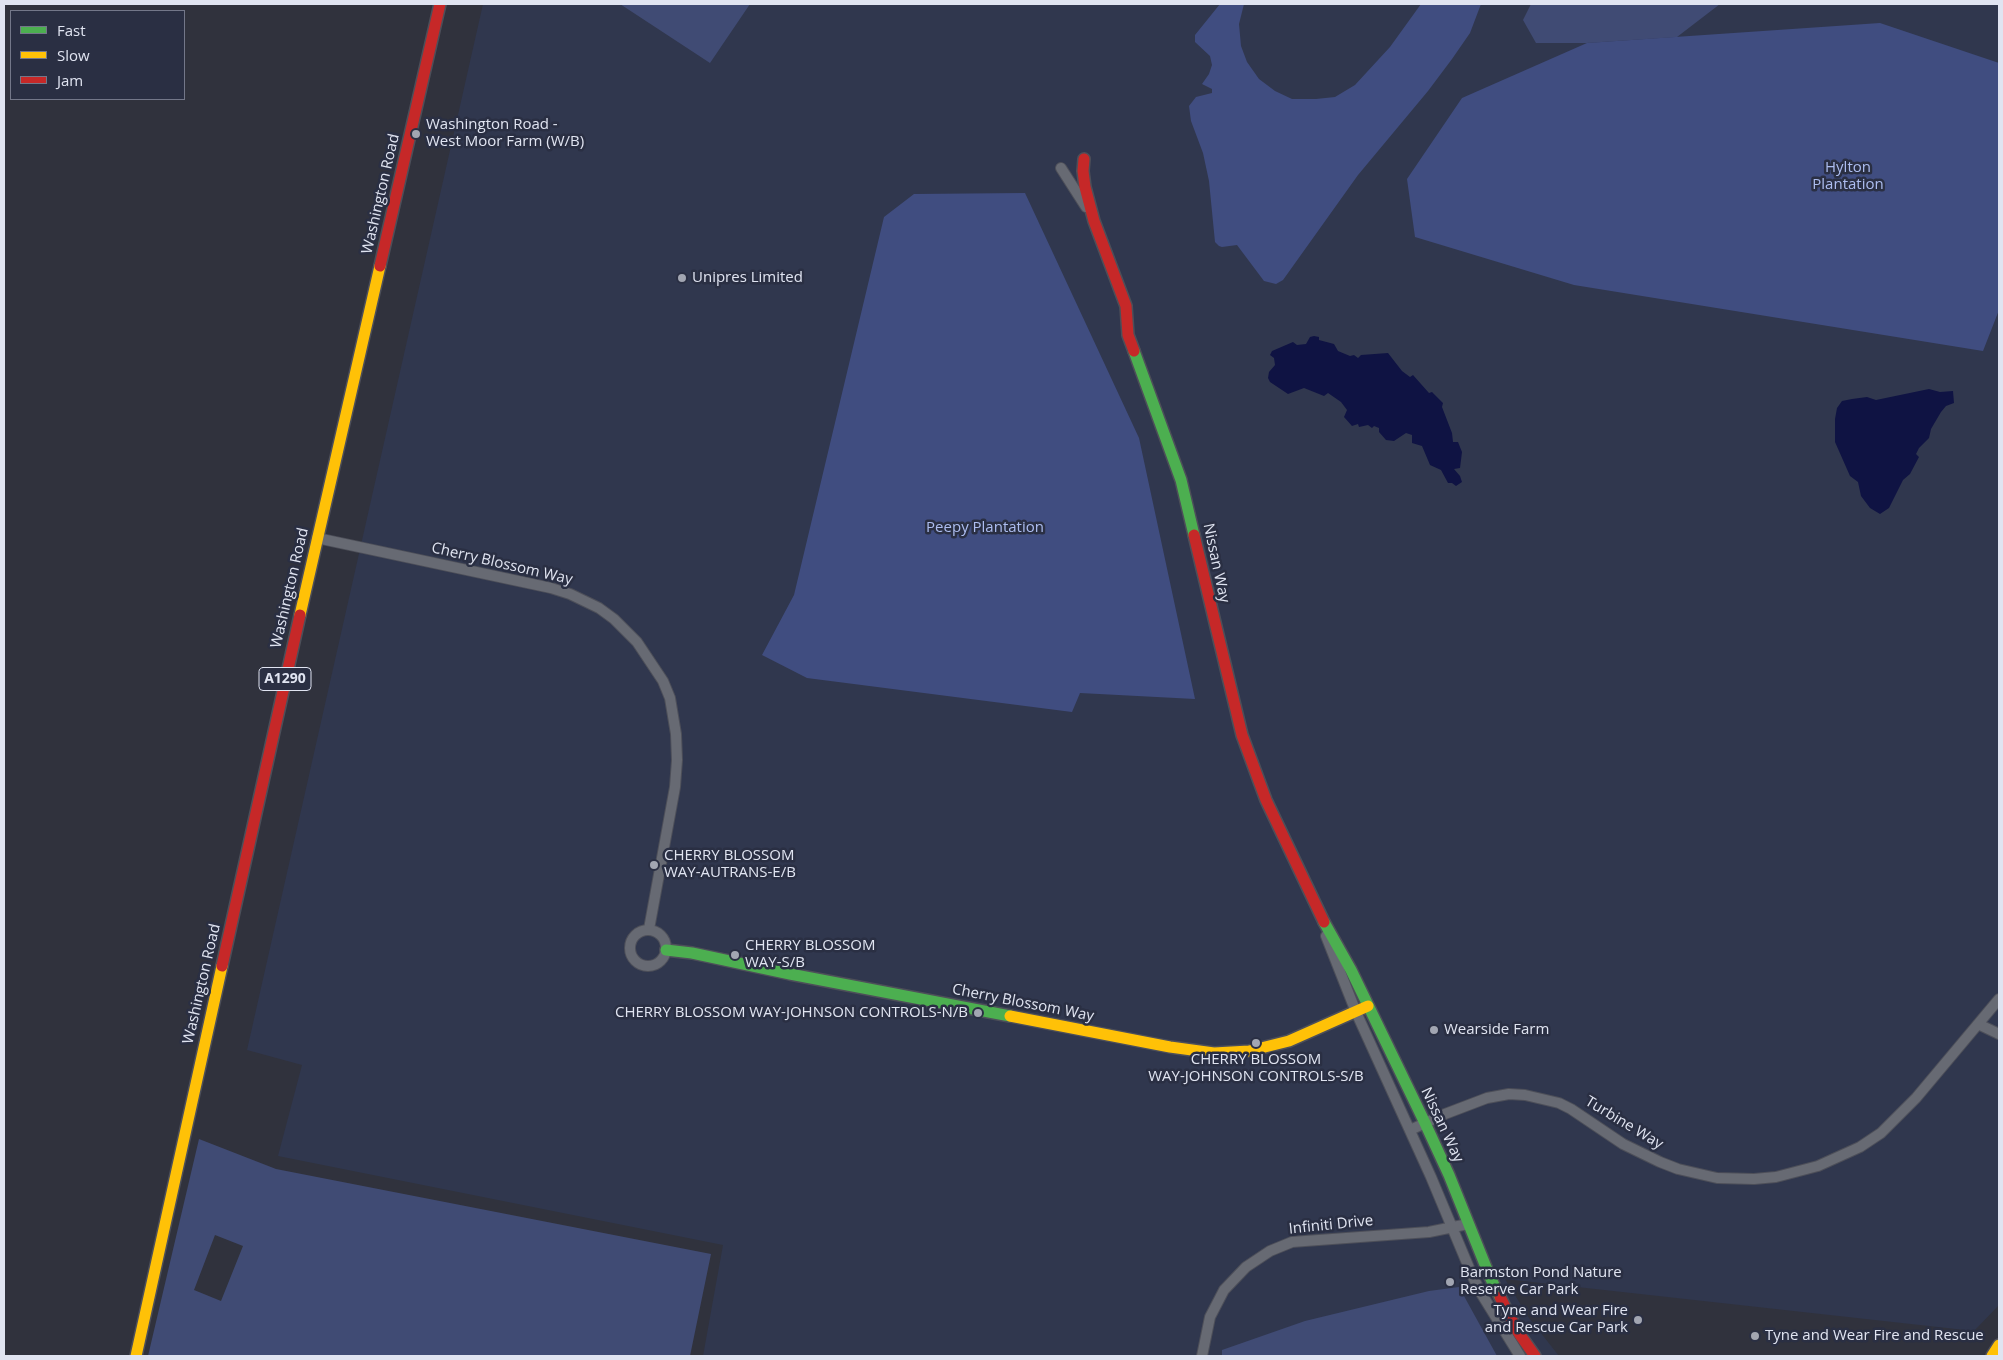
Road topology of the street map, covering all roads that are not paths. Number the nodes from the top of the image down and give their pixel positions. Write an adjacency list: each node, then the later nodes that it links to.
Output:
1 (440, 4): 5 (main road, Washington Road / A1290)
2 (1084, 159): 4 (main road, Nissan Way)
3 (1061, 168): 4 (street)
4 (1094, 221): 6 (main road, Nissan Way)
5 (317, 538): 7 (street, Cherry Blossom Way); 19 (main road, Washington Road / A1290)
6 (1316, 908): 10 (main road, Nissan Way); 11 (street, Nissan Way)
7 (649, 930): 8 (street); 8 (street)
8 (666, 950): 11 (main road, Cherry Blossom Way)
9 (1999, 998): 12 (street, Turbine Way)
10 (1368, 1006): 11 (main road, Cherry Blossom Way); 14 (main road, Nissan Way)
11 (1356, 1012): 15 (street, Nissan Way)
12 (1978, 1024): 13 (street); 14 (street, Turbine Way)
13 (1999, 1034)
14 (1425, 1123): 15 (street, Turbine Way); 16 (main road, Nissan Way)
15 (1410, 1130): 17 (street, Nissan Way)
16 (1468, 1224): 17 (street, Infiniti Drive); 22 (main road, Nissan Way)
17 (1452, 1228): 20 (street, Infiniti Drive); 21 (street, Nissan Way)
18 (1999, 1345): 23 (main road)
19 (136, 1356)
20 (1202, 1356)
21 (1520, 1356)
22 (1536, 1356)
23 (1992, 1356)

